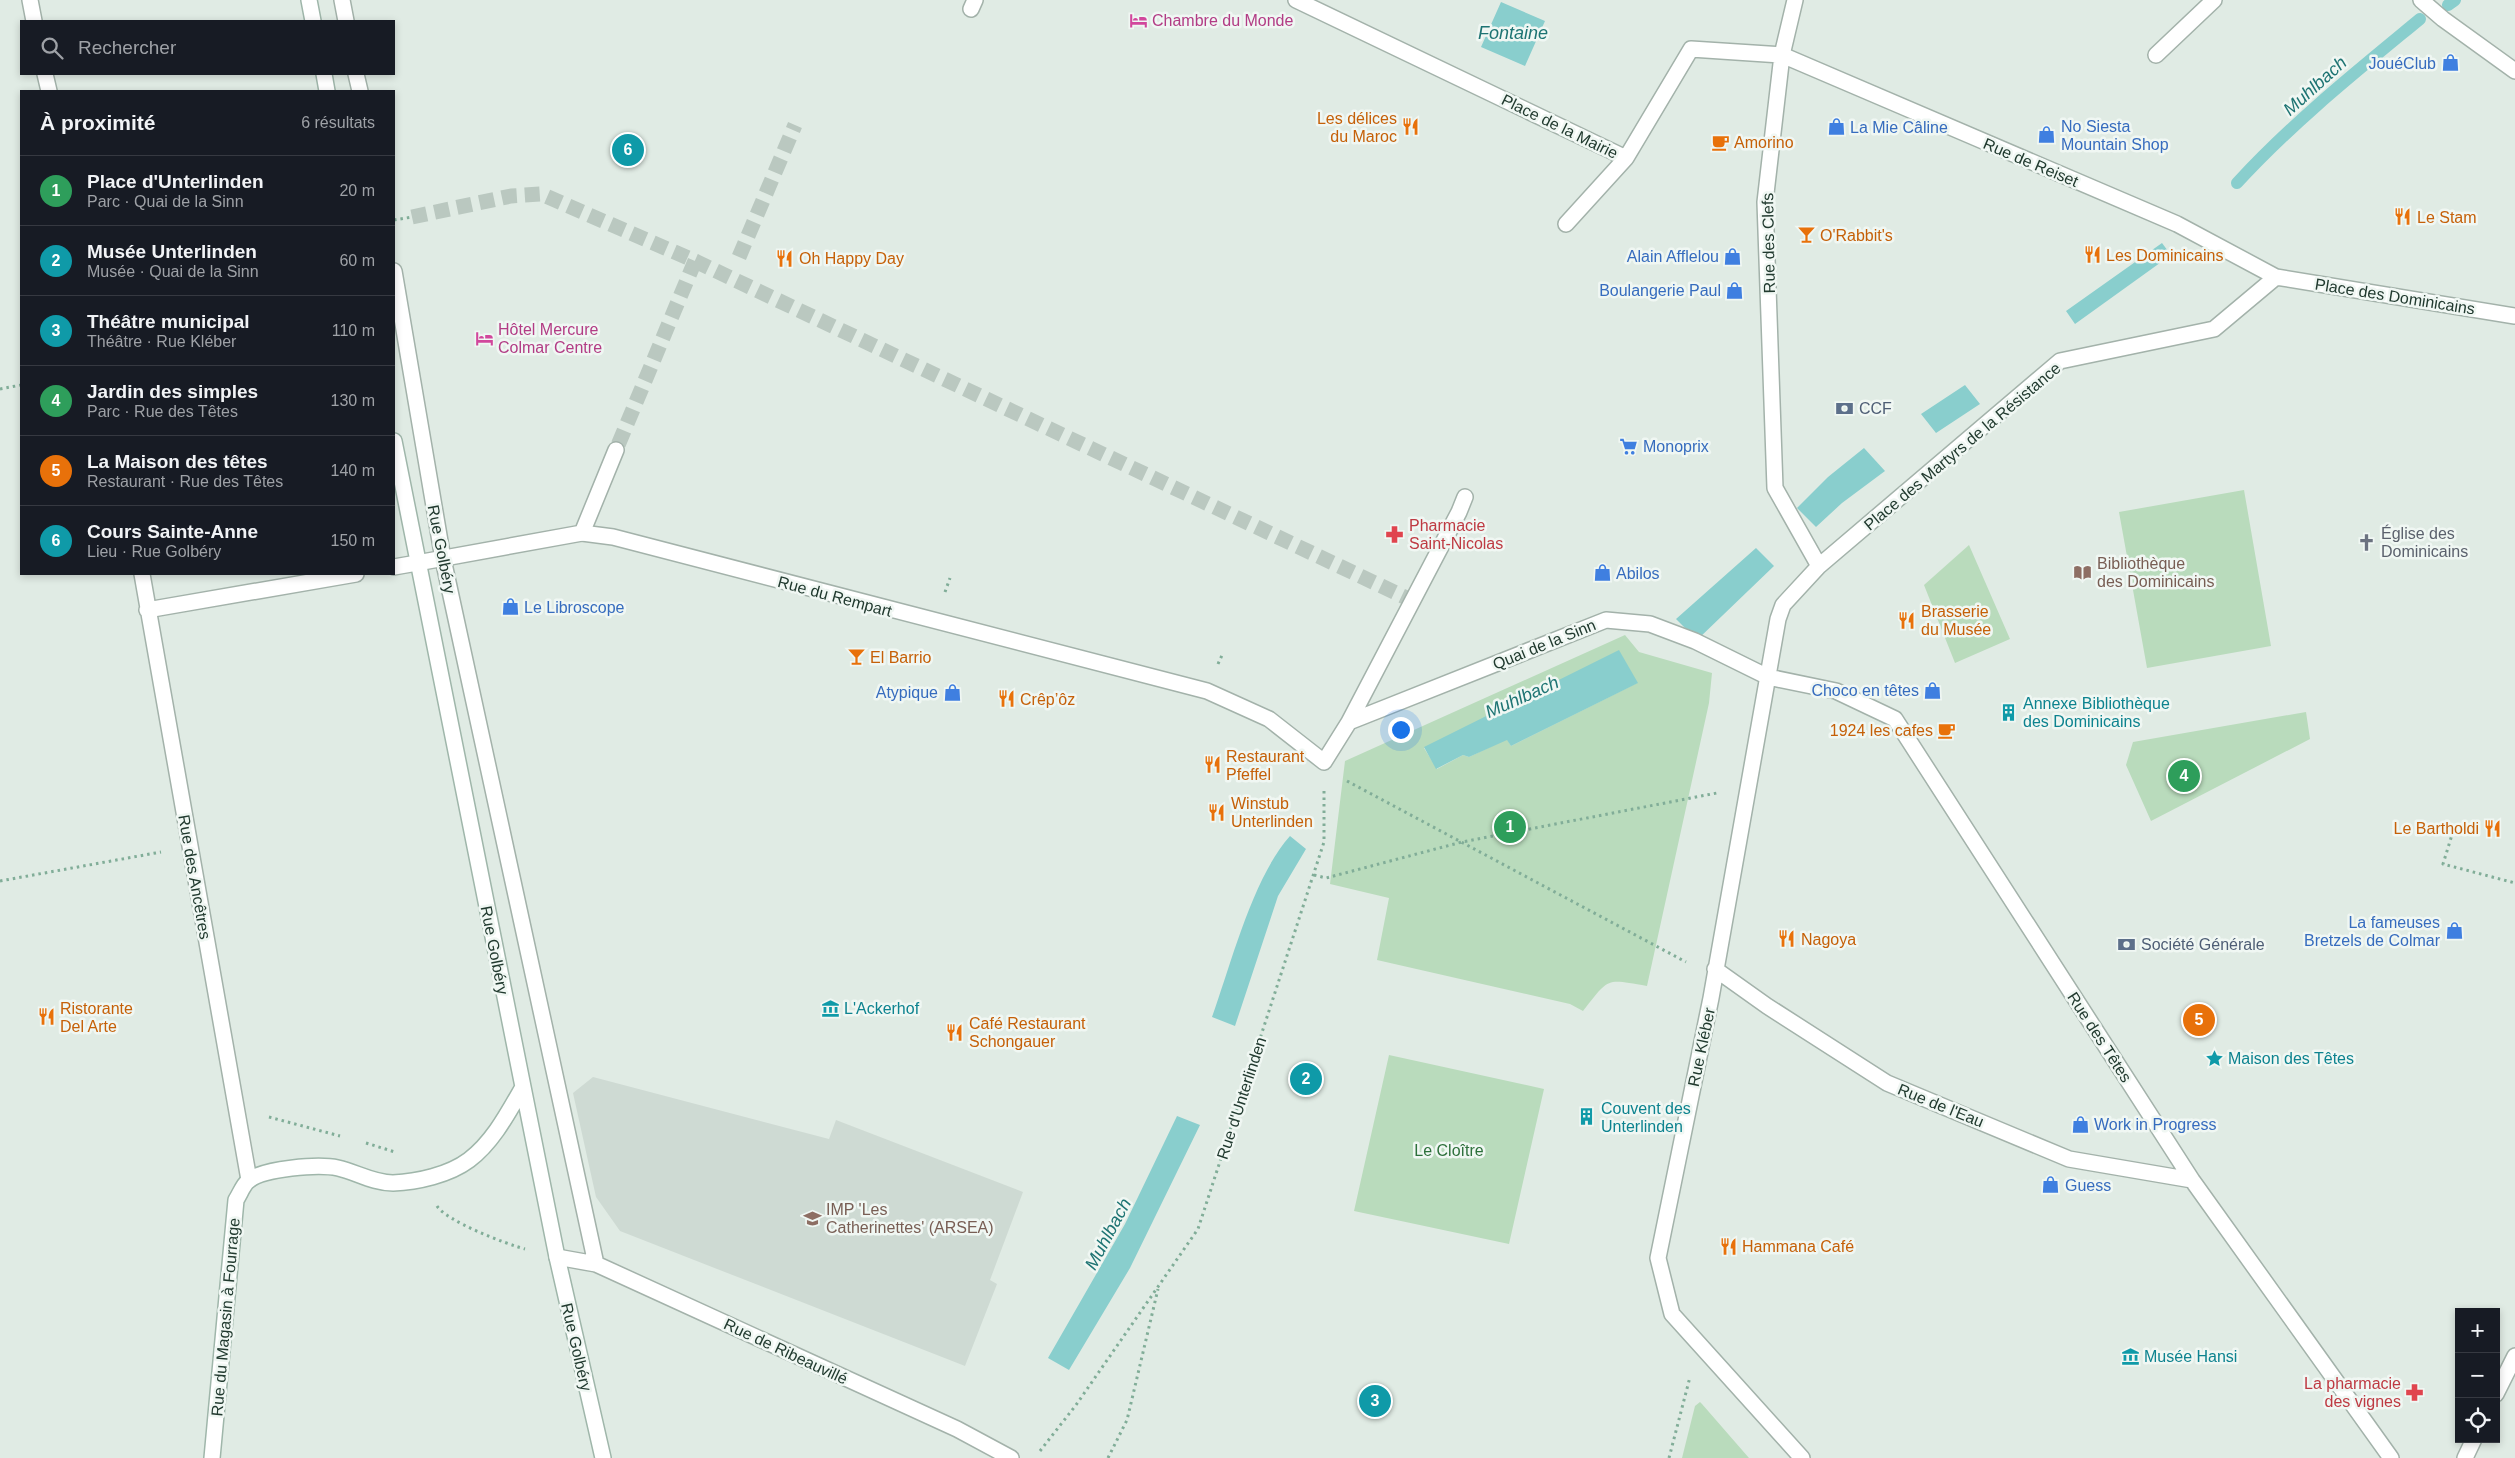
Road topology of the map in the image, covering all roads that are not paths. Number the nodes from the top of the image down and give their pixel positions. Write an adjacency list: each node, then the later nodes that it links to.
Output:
1 (30, 0): 8 (street)
2 (309, 0): 9 (street)
3 (342, 0): 10 (street)
4 (1296, 0): 20 (street, Place de la Mairie)
5 (1795, 0): 11 (street, Rue des Clefs)
6 (2214, 0): 12 (street)
7 (2421, 0): 13 (street)
8 (34, 20)
9 (313, 20)
10 (346, 20)
11 (1782, 55): 20 (street, Place de la Mairie); 23 (street, Rue de Reiset); 31 (street, Rue des Clefs)
12 (2156, 55)
13 (2515, 71)
14 (45, 75): 17 (street)
15 (324, 75): 18 (street)
16 (356, 75): 19 (street)
17 (49, 90)
18 (327, 90)
19 (360, 90)
20 (1626, 158): 21 (street)
21 (1566, 224)
22 (395, 277): 29 (street, Rue Golbéry)
23 (2276, 277): 24 (street, Place des Dominicains); 31 (street, Place des Martyrs de la Résistance)
24 (2515, 316)
25 (395, 446): 30 (street, Rue Golbéry)
26 (616, 450): 28 (street)
27 (1465, 496): 37 (street)
28 (582, 534): 29 (street, Rue du Rempart); 37 (street, Rue du Rempart)
29 (443, 559): 30 (street, Rue du Rempart); 43 (street, Rue Golbéry)
30 (417, 563): 32 (street, Rue du Rempart); 39 (street, Rue Golbéry)
31 (1819, 566): 36 (street, Place des Martyrs de la Résistance)
32 (395, 567)
33 (142, 575): 35 (street, Rue des Ancêtres)
34 (350, 575): 35 (street)
35 (147, 610): 40 (street, Rue des Ancêtres)
36 (1768, 677): 37 (street, Quai de la Sinn); 38 (street, Rue Kléber); 41 (street, Rue des Têtes)
37 (1349, 722)
38 (1715, 970): 41 (street, Rue de l'Eau); 50 (street, Rue Kléber)
39 (523, 1087): 40 (street); 42 (street, Rue Golbéry)
40 (249, 1180): 47 (street, Rue du Magasin à Fourrage)
41 (2192, 1180): 51 (street, Rue des Têtes)
42 (557, 1257): 43 (street, Rue de Ribeauvillé); 48 (street, Rue Golbéry)
43 (596, 1264): 49 (street, Rue de Ribeauvillé)
44 (2515, 1356): 45 (street)
45 (2500, 1386)
46 (2472, 1443): 52 (street)
47 (212, 1458)
48 (603, 1458)
49 (1011, 1458)
50 (1802, 1458)
51 (2391, 1458)
52 (2465, 1458)

